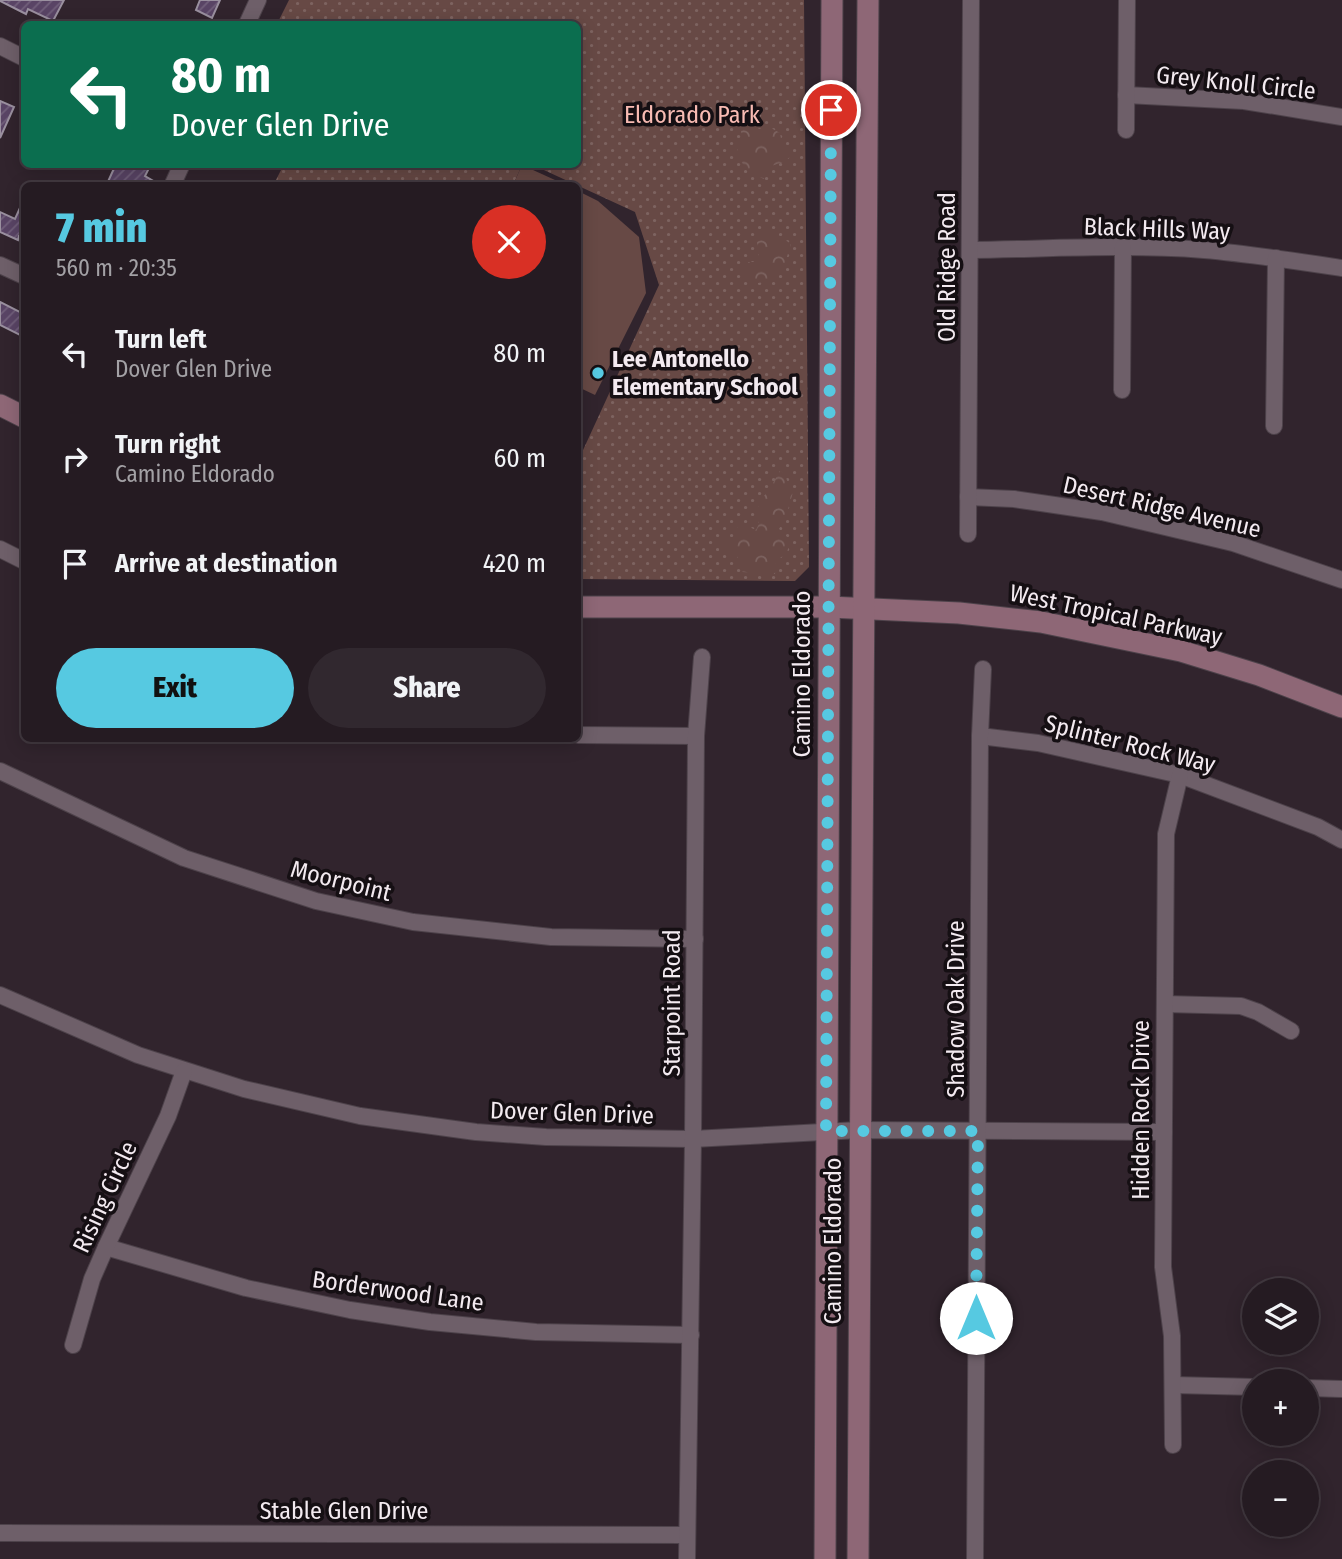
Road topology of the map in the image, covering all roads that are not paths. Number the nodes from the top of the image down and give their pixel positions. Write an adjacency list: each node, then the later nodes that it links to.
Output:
1 (258, 0): 6 (street)
2 (832, 0): 28 (main road, Camino Eldorado)
3 (868, 0): 29 (main road, Camino Eldorado)
4 (971, 0): 13 (street, Old Ridge Road)
5 (1126, 0): 9 (street)
6 (248, 21)
7 (0, 46): 8 (street)
8 (21, 56)
9 (1126, 95): 10 (street, Grey Knoll Circle); 11 (street)
10 (1342, 117)
11 (1126, 130)
12 (1123, 247): 13 (street, Black Hills Way); 14 (street, Black Hills Way); 18 (street)
13 (970, 250): 22 (street, Old Ridge Road)
14 (1276, 258): 16 (street, Black Hills Way); 21 (street)
15 (0, 265): 17 (street)
16 (1342, 268)
17 (21, 275)
18 (1122, 390)
19 (0, 405): 20 (main road)
20 (21, 416)
21 (1274, 426)
22 (968, 497): 23 (street, Old Ridge Road); 26 (street, Desert Ridge Avenue)
23 (968, 534)
24 (0, 549): 25 (street)
25 (21, 560)
26 (1342, 580)
27 (581, 607): 28 (main road, West Tropical Parkway)
28 (829, 607): 29 (main road, West Tropical Parkway); 45 (main road, Camino Eldorado)
29 (865, 608): 32 (main road, West Tropical Parkway); 44 (main road, Camino Eldorado)
30 (702, 657): 34 (street, Starpoint Road)
31 (983, 669): 35 (street, Shadow Oak Drive)
32 (1342, 707)
33 (581, 735): 34 (street)
34 (696, 736): 39 (street, Starpoint Road)
35 (980, 736): 37 (street, Splinter Rock Way); 46 (street, Shadow Oak Drive)
36 (0, 771): 39 (street, Moorpoint)
37 (1180, 775): 38 (street, Splinter Rock Way); 41 (street, Hidden Rock Drive)
38 (1342, 840)
39 (695, 939): 48 (street, Starpoint Road)
40 (0, 995): 43 (street, Dover Glen Drive)
41 (1165, 1004): 42 (street); 47 (street, Hidden Rock Drive)
42 (1291, 1031)
43 (184, 1071): 48 (street, Dover Glen Drive); 49 (street, Rising Circle)
44 (859, 1130): 45 (street, Dover Glen Drive); 46 (street, Dover Glen Drive); 61 (main road, Camino Eldorado)
45 (826, 1131): 48 (street, Dover Glen Drive); 60 (main road, Camino Eldorado)
46 (978, 1131): 47 (street, Dover Glen Drive); 62 (street, Shadow Oak Drive)
47 (1164, 1132): 52 (street, Hidden Rock Drive)
48 (693, 1139): 50 (street, Starpoint Road)
49 (106, 1247): 50 (street, Borderwood Lane); 51 (street, Rising Circle)
50 (691, 1335): 58 (street, Starpoint Road)
51 (73, 1345)
52 (1173, 1385): 53 (street); 56 (street, Hidden Rock Drive)
53 (1242, 1387)
54 (1319, 1388): 55 (street)
55 (1342, 1389)
56 (1173, 1445)
57 (0, 1533): 58 (street, Stable Glen Drive)
58 (687, 1535): 59 (street, Starpoint Road)
59 (687, 1559)
60 (825, 1559)
61 (858, 1559)
62 (975, 1559)

